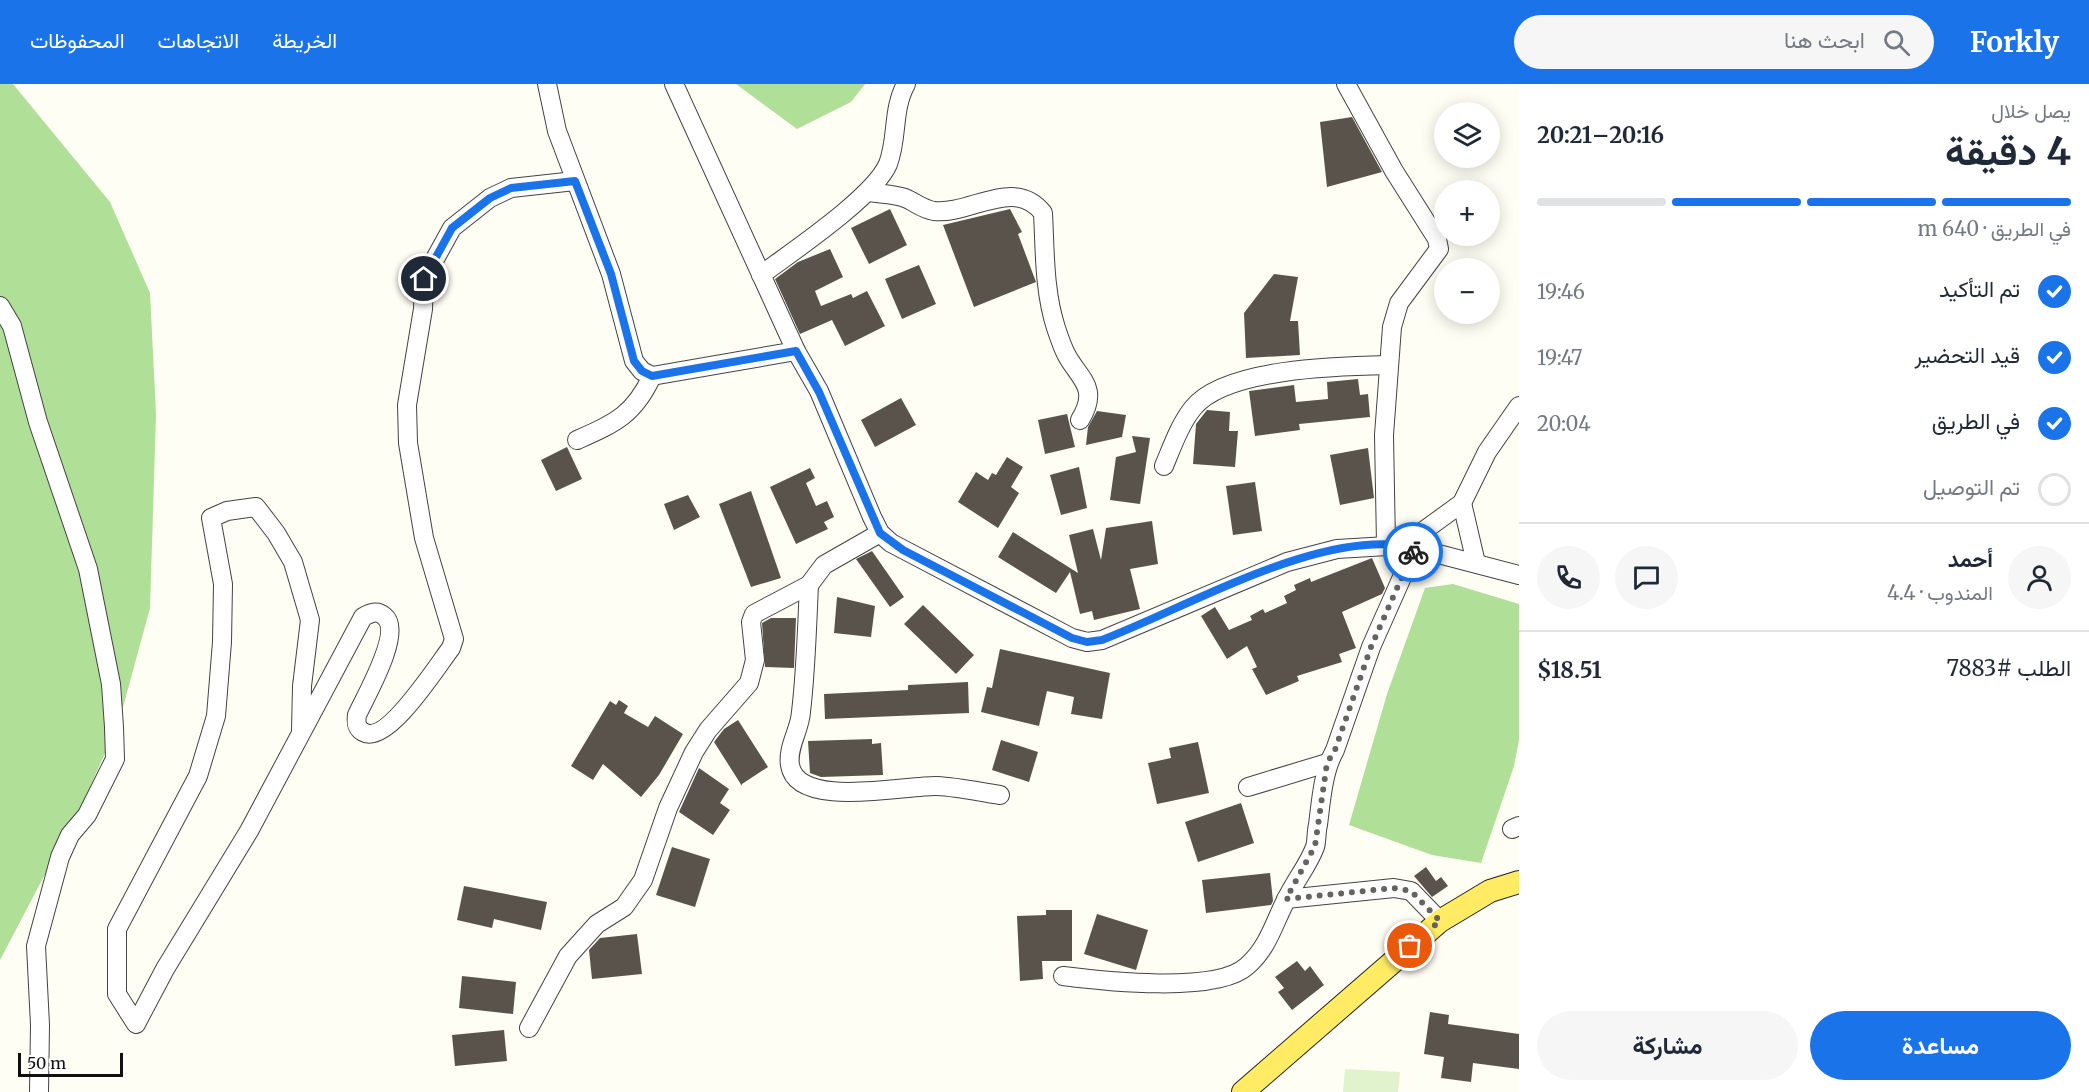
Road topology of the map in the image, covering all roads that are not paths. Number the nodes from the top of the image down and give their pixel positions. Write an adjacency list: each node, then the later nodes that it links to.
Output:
1 (547, 84): 5 (street)
2 (674, 84): 7 (street)
3 (906, 84): 6 (street)
4 (1346, 84): 10 (street)
5 (575, 181): 11 (street); 22 (street)
6 (868, 192): 7 (street); 13 (street)
7 (761, 275): 9 (street)
8 (0, 306): 31 (street)
9 (796, 351): 11 (street); 17 (street)
10 (1389, 365): 15 (street); 18 (street)
11 (652, 376): 14 (street)
12 (1519, 406): 16 (street)
13 (1080, 420)
14 (577, 440)
15 (1164, 466)
16 (1462, 503): 18 (street); 19 (street)
17 (880, 533): 18 (street); 21 (street)
18 (1401, 546): 19 (street); 23 (street)
19 (1476, 563): 20 (street)
20 (1519, 575)
21 (809, 585): 25 (street); 30 (street)
22 (301, 731): 22 (street)
23 (1327, 763): 24 (street); 27 (street)
24 (1248, 787)
25 (1000, 795)
26 (1519, 882): 28 (main road)
27 (1286, 899): 28 (street); 29 (street)
28 (1440, 921): 32 (main road)
29 (1063, 976)
30 (529, 1028)
31 (39, 1092)
32 (1243, 1092)

